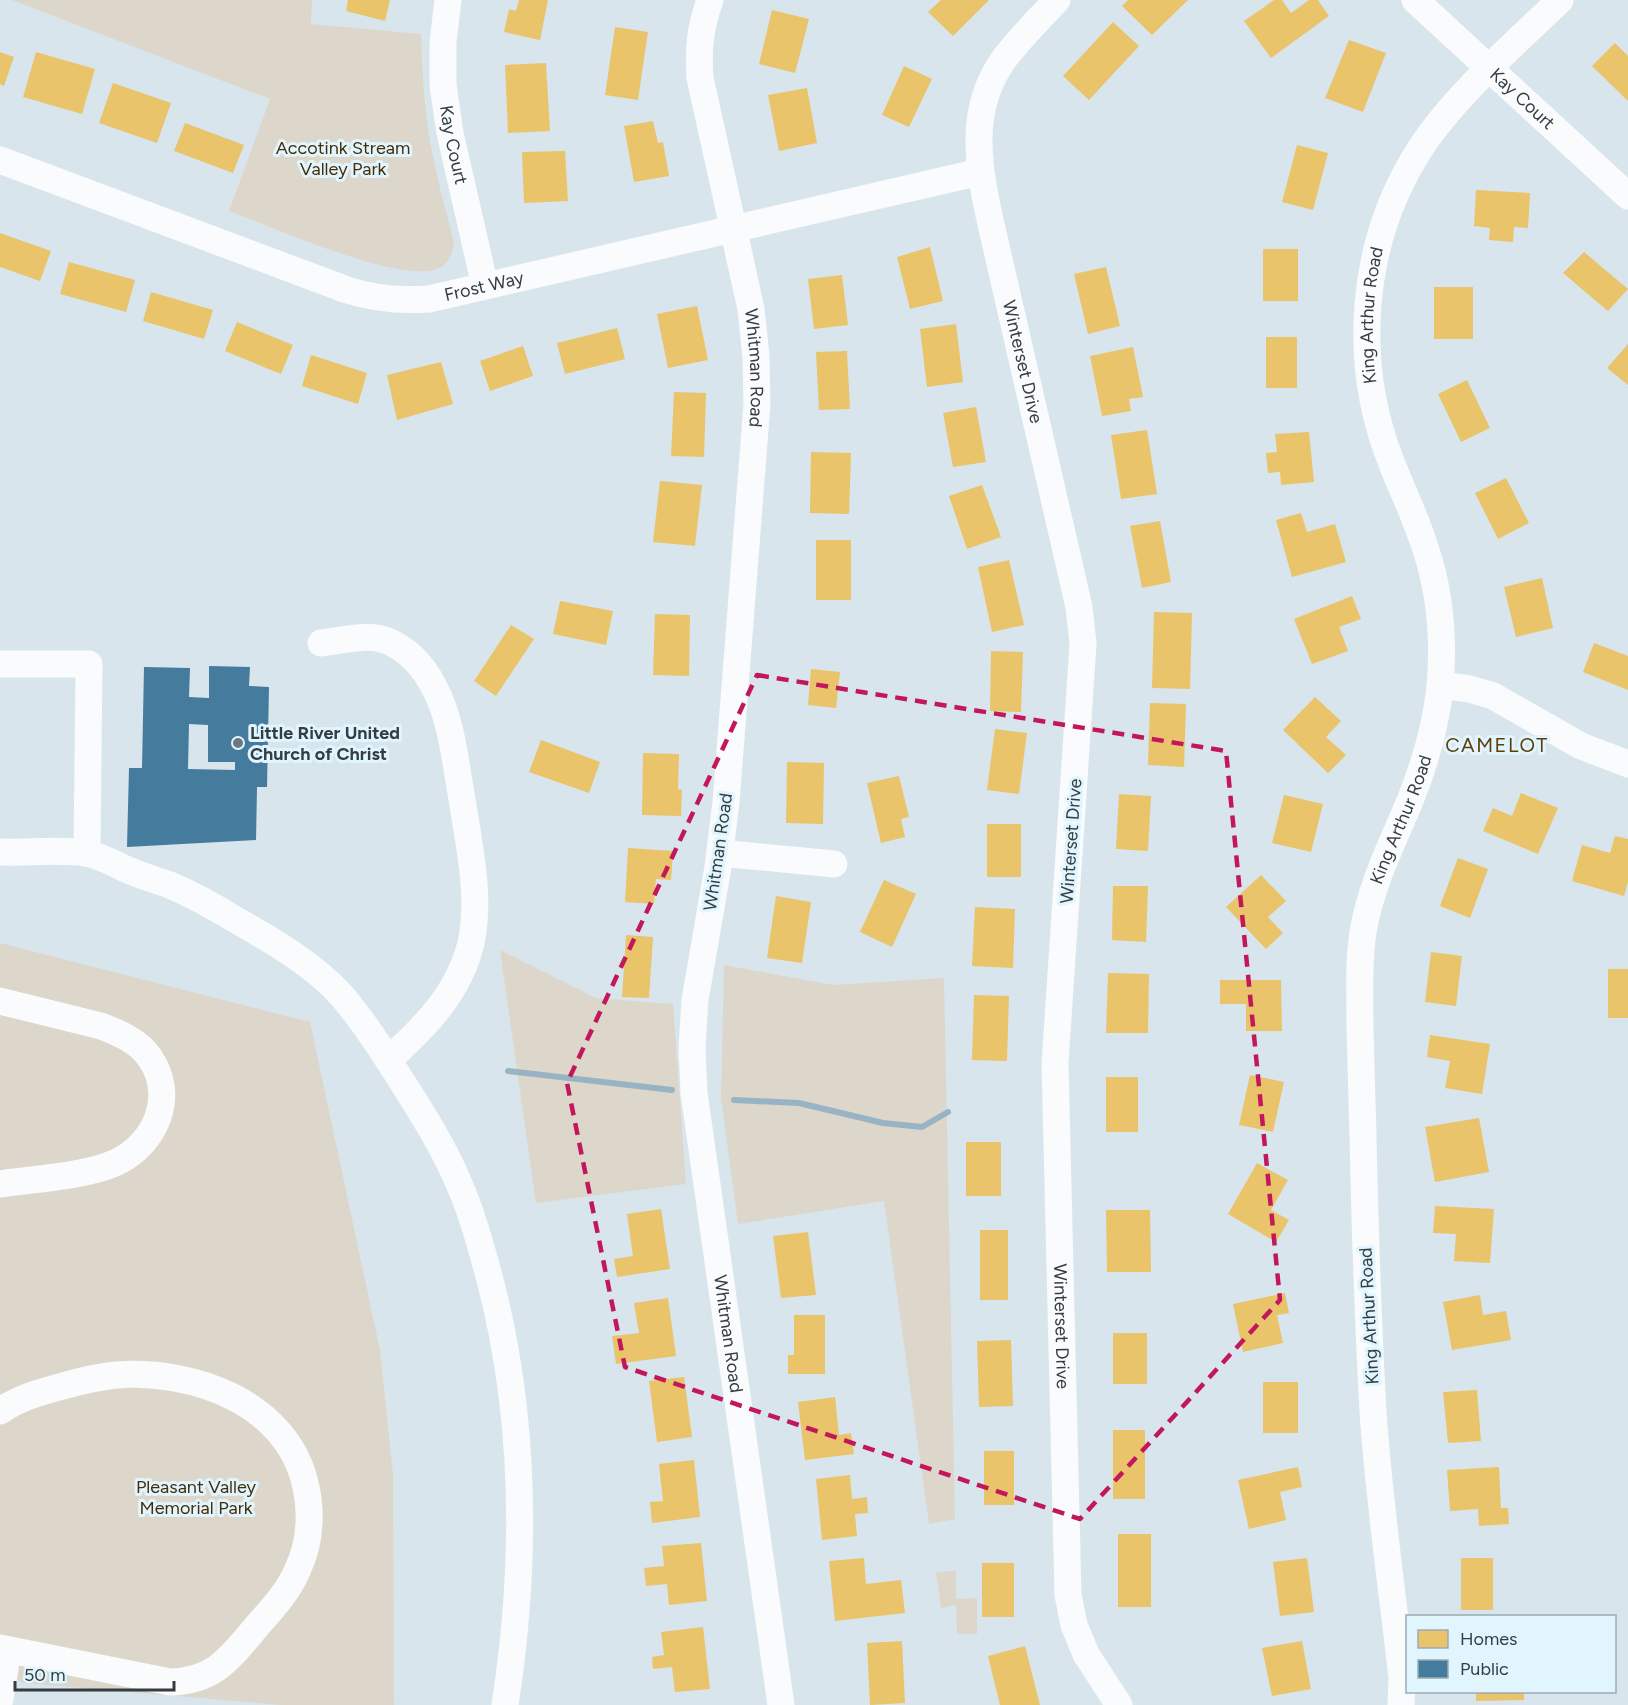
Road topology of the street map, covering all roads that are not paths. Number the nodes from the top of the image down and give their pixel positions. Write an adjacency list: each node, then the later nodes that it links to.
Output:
1 (448, 0): 11 (street, Kay Court)
2 (710, 0): 10 (street, Whitman Road)
3 (1057, 0): 8 (street, Winterset Drive)
4 (1415, 0): 6 (street, Kay Court)
5 (1560, 0): 6 (street, King Arthur Road)
6 (1490, 69): 9 (street, Kay Court); 14 (street, King Arthur Road)
7 (0, 160): 11 (street, Frost Way)
8 (980, 172): 10 (street, Frost Way); 30 (street, Winterset Drive)
9 (1628, 196)
10 (733, 228): 11 (street, Frost Way); 18 (street, Whitman Road)
11 (485, 286)
12 (321, 643): 21 (street)
13 (0, 664): 17 (street)
14 (1440, 685): 15 (street); 25 (street, King Arthur Road)
15 (1628, 764)
16 (0, 852): 17 (street)
17 (87, 853): 21 (street)
18 (720, 853): 19 (street); 29 (street, Whitman Road)
19 (834, 864)
20 (0, 1001): 22 (street)
21 (388, 1060): 28 (street)
22 (0, 1184)
23 (0, 1411): 24 (street)
24 (4, 1649): 27 (street)
25 (1402, 1678): 26 (street, King Arthur Road); 31 (street, King Arthur Road)
26 (1406, 1692)
27 (0, 1699)
28 (505, 1705)
29 (781, 1705)
30 (1119, 1705)
31 (1401, 1705)

